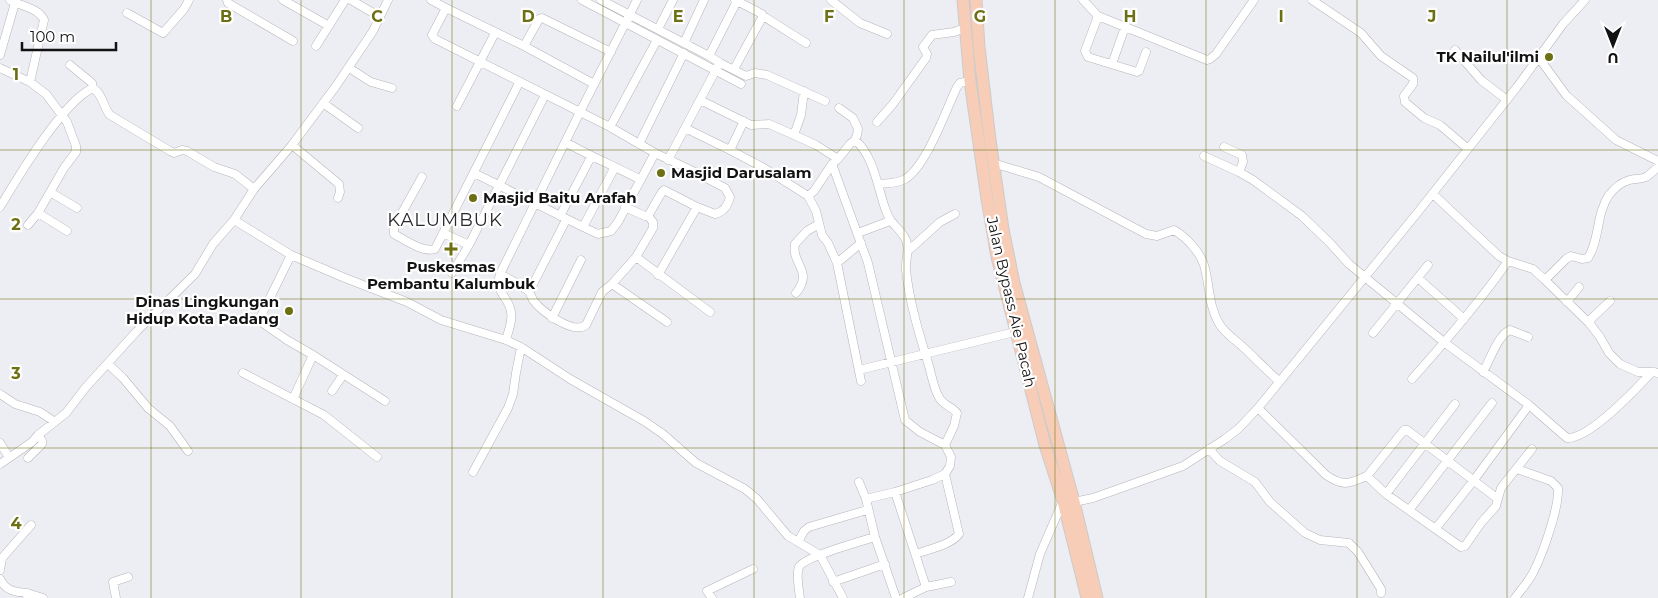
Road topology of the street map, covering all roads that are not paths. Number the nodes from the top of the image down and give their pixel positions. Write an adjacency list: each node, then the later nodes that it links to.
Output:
1 (189, 0): 24 (street)
2 (227, 0): 39 (street)
3 (283, 0): 31 (street)
4 (345, 0): 31 (street)
5 (351, 0): 28 (street)
6 (388, 0): 28 (street)
7 (431, 0): 23 (street)
8 (582, 0): 29 (street)
9 (601, 0): 25 (street)
10 (637, 0): 25 (street)
11 (673, 0): 35 (street)
12 (704, 0): 40 (street)
13 (831, 0): 37 (street)
14 (963, 0): 34 (highway, Jalan Bypass Aie Pacah)
15 (976, 0): 30 (highway)
16 (1083, 0): 27 (street)
17 (1254, 0): 33 (street)
18 (1312, 0): 86 (street)
19 (1585, 0): 50 (street)
20 (12, 1): 32 (street); 59 (street)
21 (736, 1): 22 (street); 49 (street)
22 (748, 3): 26 (street)
23 (446, 8): 36 (street); 51 (street)
24 (127, 12)
25 (630, 14): 29 (street); 35 (street)
26 (763, 16): 41 (street); 57 (street)
27 (1098, 16): 33 (street); 52 (street)
28 (380, 17): 56 (street)
29 (626, 22): 38 (street); 45 (street)
30 (978, 22): 34 (highway); 94 (highway)
31 (329, 26): 42 (street)
32 (4, 27): 48 (street)
33 (1125, 27): 52 (street)
34 (965, 28): 58 (highway, Jalan Bypass Aie Pacah); 76 (street)
35 (658, 29): 40 (street)
36 (495, 33): 43 (street); 51 (street)
37 (887, 34)
38 (657, 40): 47 (street); 77 (street)
39 (294, 41)
40 (684, 42): 49 (street)
41 (806, 43)
42 (316, 46)
43 (524, 46): 45 (street); 61 (street)
44 (1455, 50): 68 (street)
45 (611, 52): 61 (street)
46 (1146, 52): 52 (street)
47 (684, 53): 54 (street); 83 (street)
48 (0, 55)
49 (710, 56): 54 (street)
50 (1539, 58): 68 (street); 92 (street)
51 (480, 62): 60 (street); 71 (street)
52 (1112, 64)
53 (70, 65): 63 (street)
54 (718, 66): 57 (street); 62 (street); 67 (street)
55 (0, 68): 59 (street)
56 (348, 68): 64 (street); 70 (street)
57 (734, 69): 65 (street)
58 (970, 81): 101 (street); 152 (highway, Jalan Bypass Aie Pacah)
59 (30, 82): 74 (street)
60 (519, 82): 66 (street); 98 (street)
61 (594, 84): 73 (street)
62 (741, 84)
63 (93, 88): 74 (street); 103 (street)
64 (392, 88)
65 (804, 91): 69 (street); 80 (street)
66 (545, 95): 73 (street); 102 (street)
67 (700, 100): 75 (street); 79 (street)
68 (1507, 100): 86 (street)
69 (825, 101)
70 (323, 103): 78 (street); 84 (street)
71 (457, 106)
72 (840, 108): 81 (street)
73 (580, 112): 77 (street); 82 (street)
74 (62, 114): 104 (street); 109 (street)
75 (744, 121): 80 (street); 87 (street)
76 (876, 122)
77 (610, 127): 83 (street)
78 (358, 128)
79 (685, 128): 87 (street); 91 (street)
80 (794, 135): 93 (street)
81 (855, 140): 93 (street); 101 (street)
82 (565, 142): 90 (street); 108 (street)
83 (639, 144): 88 (street)
84 (292, 145): 103 (street); 107 (street)
85 (1224, 147): 97 (street)
86 (1468, 149): 105 (street)
87 (730, 150): 106 (street)
88 (655, 153): 91 (street); 100 (street)
89 (1204, 156): 97 (street)
90 (591, 157): 95 (street); 116 (street)
91 (668, 160): 111 (street)
92 (1658, 161)
93 (835, 162): 106 (street); 124 (street)
94 (993, 163): 169 (street); 201 (highway)
95 (615, 167): 100 (street); 121 (street)
96 (1658, 167): 139 (street)
97 (1239, 172): 137 (street)
98 (474, 173): 102 (street); 123 (street)
99 (422, 176): 123 (street)
100 (641, 180): 110 (street)
101 (878, 184): 118 (street)
102 (498, 185): 108 (street); 126 (street)
103 (254, 190): 117 (street)
104 (50, 192): 112 (street); 113 (street)
105 (1433, 194): 131 (street); 137 (street)
106 (808, 196): 119 (street)
107 (338, 198)
108 (535, 203): 116 (street); 135 (street)
109 (0, 207)
110 (625, 207): 115 (street); 121 (street)
111 (697, 207): 115 (street); 136 (street)
112 (77, 208)
113 (38, 213): 120 (street); 122 (street)
114 (955, 214): 127 (street)
115 (648, 216): 129 (street)
116 (563, 218): 121 (street); 142 (street)
117 (234, 220): 128 (street); 161 (street)
118 (890, 221): 124 (street); 127 (street)
119 (819, 224): 132 (street); 143 (street)
120 (28, 225)
121 (583, 227)
122 (67, 232)
123 (443, 233): 126 (street)
124 (858, 233): 125 (street)
125 (861, 243): 132 (street); 160 (street)
126 (469, 245): 134 (street)
127 (908, 251): 158 (street)
128 (291, 255): 155 (street); 159 (street)
129 (636, 257): 136 (street); 140 (street)
130 (581, 260): 148 (street)
131 (1508, 261): 139 (street); 149 (street)
132 (836, 263): 162 (street)
133 (1428, 265): 138 (street)
134 (452, 273)
135 (500, 274): 142 (street); 155 (street)
136 (658, 275): 147 (street)
137 (1365, 276): 145 (street); 169 (street)
138 (1418, 278): 145 (street); 149 (street)
139 (1545, 280): 146 (street)
140 (612, 284): 148 (street); 150 (street)
141 (1580, 287): 146 (street)
142 (530, 292): 148 (street)
143 (796, 293)
144 (1610, 301): 151 (street)
145 (1397, 302): 153 (street); 156 (street)
146 (1567, 302): 151 (street)
147 (710, 312)
148 (552, 318)
149 (1464, 319): 156 (street)
150 (667, 322)
151 (1590, 324): 165 (street)
152 (1015, 332): 158 (street); 201 (highway, Jalan Bypass Aie Pacah)
153 (1372, 333)
154 (1528, 337): 163 (street)
155 (506, 340): 157 (street)
156 (1445, 343): 163 (street); 167 (street)
157 (522, 347): 192 (street); 207 (street)
158 (925, 354): 160 (street); 182 (street)
159 (313, 355): 166 (street); 172 (street)
160 (891, 362): 162 (street); 182 (street)
161 (108, 364): 178 (street); 185 (street)
162 (859, 370): 168 (street)
163 (1483, 372): 176 (street)
164 (243, 373): 172 (street)
165 (1655, 373): 176 (street)
166 (343, 375): 170 (street); 173 (street)
167 (1412, 379)
168 (861, 381)
169 (1279, 382): 177 (street)
170 (332, 391)
171 (0, 394): 178 (street)
172 (293, 399): 187 (street)
173 (385, 401)
174 (1492, 403): 189 (street)
175 (1455, 404): 181 (street)
176 (1529, 406): 195 (street)
177 (1258, 408): 183 (street); 194 (street)
178 (55, 422): 179 (street)
179 (38, 435): 186 (street); 188 (street)
180 (0, 443): 186 (street)
181 (1425, 443): 189 (street); 194 (street); 198 (street)
182 (944, 445): 193 (street)
183 (1209, 449): 201 (street); 219 (street)
184 (1532, 449): 191 (street)
185 (188, 451)
186 (9, 457): 190 (street)
187 (377, 457)
188 (28, 458)
189 (1448, 460): 195 (street); 202 (street)
190 (0, 464)
191 (1517, 469): 200 (street); 231 (street)
192 (473, 472)
193 (945, 474): 197 (street); 208 (street)
194 (1367, 476): 198 (street)
195 (1474, 480): 200 (street); 205 (street)
196 (859, 482): 199 (street)
197 (895, 492): 199 (street); 208 (street)
198 (1386, 494): 202 (street)
199 (866, 499): 203 (street)
200 (1498, 499): 205 (street)
201 (1068, 502): 228 (street); 229 (highway, Jalan Bypass Aie Pacah); 230 (highway)
202 (1410, 509): 205 (street)
203 (867, 510): 206 (street); 207 (street)
204 (30, 526): 210 (street)
205 (1436, 528)
206 (875, 537): 209 (street); 211 (street)
207 (798, 542): 209 (street)
208 (916, 554): 218 (street)
209 (820, 555): 216 (street); 224 (street)
210 (1, 556): 213 (street)
211 (885, 564): 216 (street); 226 (street)
212 (753, 569): 223 (street)
213 (0, 570)
214 (128, 577): 222 (street)
215 (0, 579): 220 (street)
216 (833, 582): 225 (street)
217 (951, 582): 218 (street)
218 (926, 587): 227 (street)
219 (1381, 593)
220 (27, 596): 221 (street)
221 (43, 598)
222 (116, 598)
223 (712, 598)
224 (800, 598)
225 (843, 598)
226 (896, 598)
227 (903, 598)
228 (1028, 598)
229 (1087, 598)
230 (1097, 598)
231 (1515, 598)

